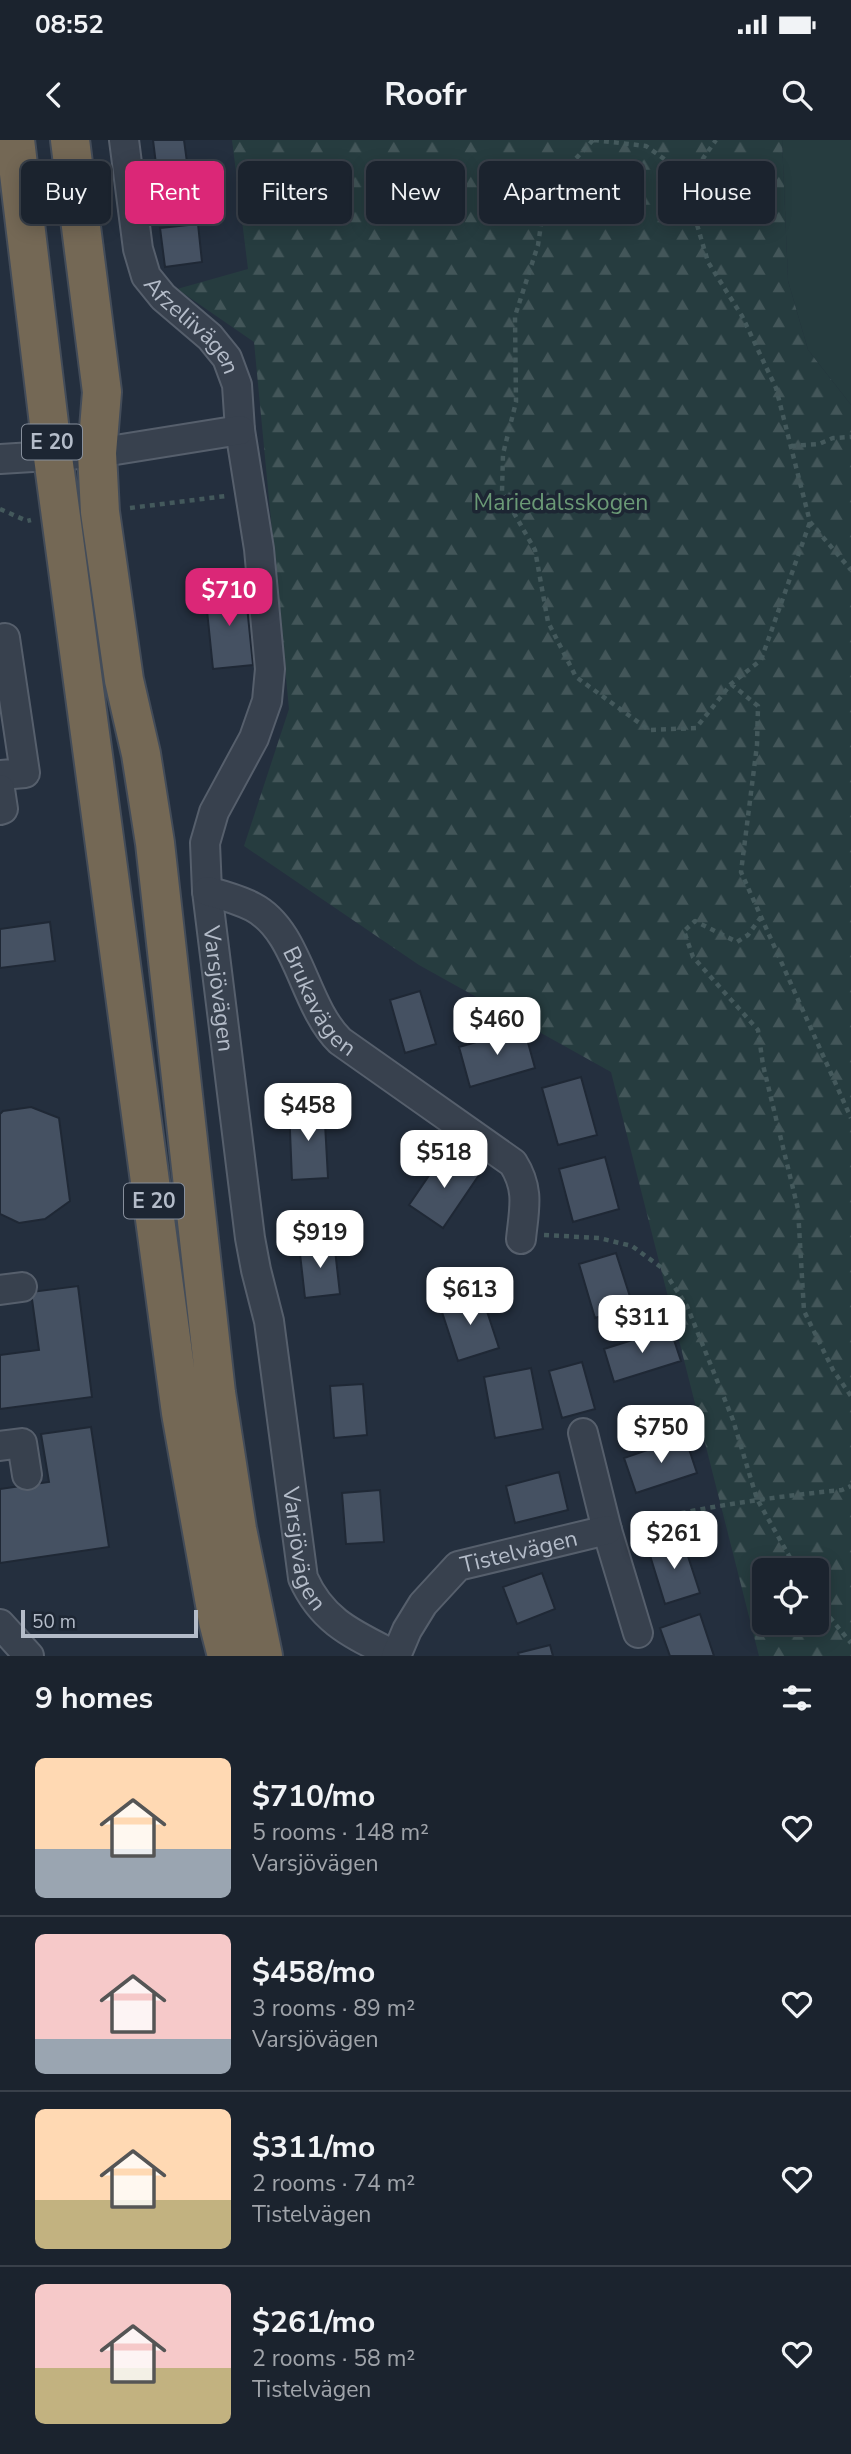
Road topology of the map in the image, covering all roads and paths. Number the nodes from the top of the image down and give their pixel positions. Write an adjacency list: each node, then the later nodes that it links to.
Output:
1 (15, 140): 13 (highway, E 20)
2 (70, 140): 12 (highway, E 20)
3 (124, 140): 9 (street, Afzeliivägen)
4 (594, 140): 6 (path); 18 (path)
5 (716, 140): 7 (path)
6 (667, 161)
7 (701, 161)
8 (697, 224): 11 (path)
9 (240, 430): 12 (street); 22 (street, Varsjövägen)
10 (851, 437): 11 (path)
11 (791, 446): 15 (path)
12 (97, 453): 13 (street); 41 (highway, E 20)
13 (53, 457): 14 (street); 40 (highway, E 20)
14 (0, 459)
15 (810, 522): 16 (path); 18 (path)
16 (851, 570)
17 (0, 639): 19 (street)
18 (731, 684): 23 (path)
19 (0, 775)
20 (0, 789): 21 (street)
21 (0, 810)
22 (206, 891): 25 (street, Brukavägen); 42 (street, Varsjövägen)
23 (761, 917): 24 (path); 27 (path)
24 (851, 1118)
25 (524, 1210): 26 (street, Brukavägen); 32 (path)
26 (521, 1239)
27 (851, 1396)
28 (583, 1433): 33 (street, Tistelvägen)
29 (0, 1446): 30 (street)
30 (26, 1475)
31 (851, 1486): 32 (path)
32 (757, 1499): 33 (path); 34 (path)
33 (607, 1530): 37 (street, Tistelvägen); 42 (street, Tistelvägen)
34 (790, 1558)
35 (829, 1616): 38 (path)
36 (0, 1624): 39 (street)
37 (638, 1633)
38 (851, 1643)
39 (29, 1656)
40 (227, 1656)
41 (263, 1656)
42 (396, 1656)

